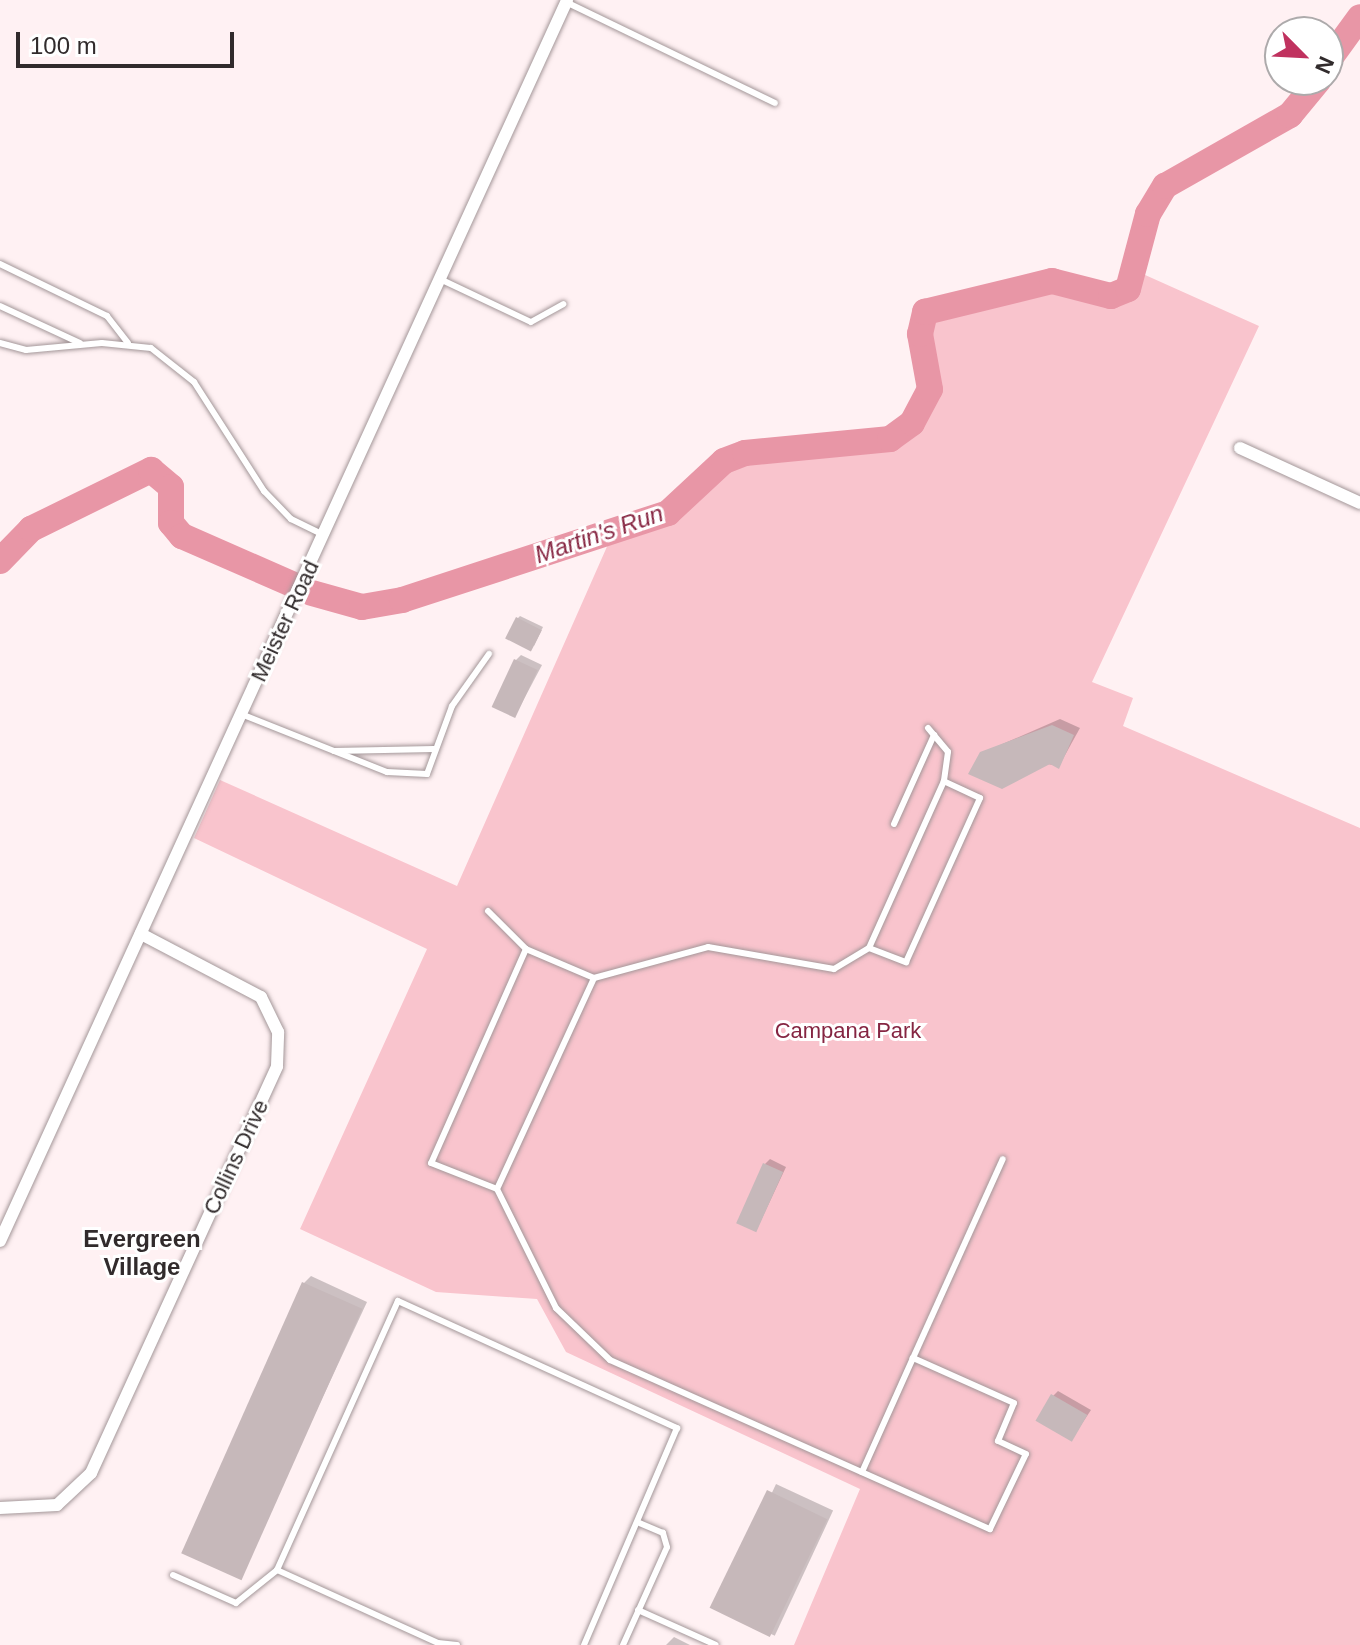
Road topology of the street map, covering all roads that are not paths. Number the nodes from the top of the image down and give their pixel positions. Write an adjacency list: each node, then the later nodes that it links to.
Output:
1 (567, 1): 2 (lane); 4 (street, Meister Road)
2 (775, 103)
3 (0, 264): 8 (lane)
4 (442, 280): 5 (lane); 12 (street, Meister Road)
5 (563, 304)
6 (0, 306): 9 (lane)
7 (0, 343): 9 (lane)
8 (128, 343): 9 (lane); 12 (lane)
9 (83, 345)
10 (1240, 448): 11 (street)
11 (1360, 503)
12 (325, 535): 14 (street, Meister Road)
13 (489, 654): 17 (lane)
14 (241, 714): 18 (lane); 22 (street, Meister Road)
15 (928, 728): 16 (lane)
16 (934, 735): 19 (lane); 20 (lane)
17 (434, 749): 18 (lane); 18 (lane)
18 (334, 751)
19 (944, 781): 23 (lane); 23 (lane)
20 (894, 824)
21 (488, 911): 24 (lane)
22 (141, 934): 28 (street, Meister Road); 31 (street, Collins Drive)
23 (869, 948): 25 (lane)
24 (526, 949): 25 (lane); 27 (lane)
25 (594, 978): 27 (lane)
26 (1003, 1159): 29 (lane)
27 (497, 1189): 30 (lane)
28 (0, 1241)
29 (913, 1358): 30 (lane); 30 (lane)
30 (862, 1472)
31 (0, 1508)
32 (640, 1523): 33 (lane); 35 (lane); 38 (lane)
33 (277, 1570): 34 (lane); 36 (lane)
34 (173, 1575)
35 (638, 1610): 39 (lane); 40 (lane)
36 (438, 1644): 37 (lane)
37 (457, 1645)
38 (584, 1645)
39 (623, 1645)
40 (716, 1645)

